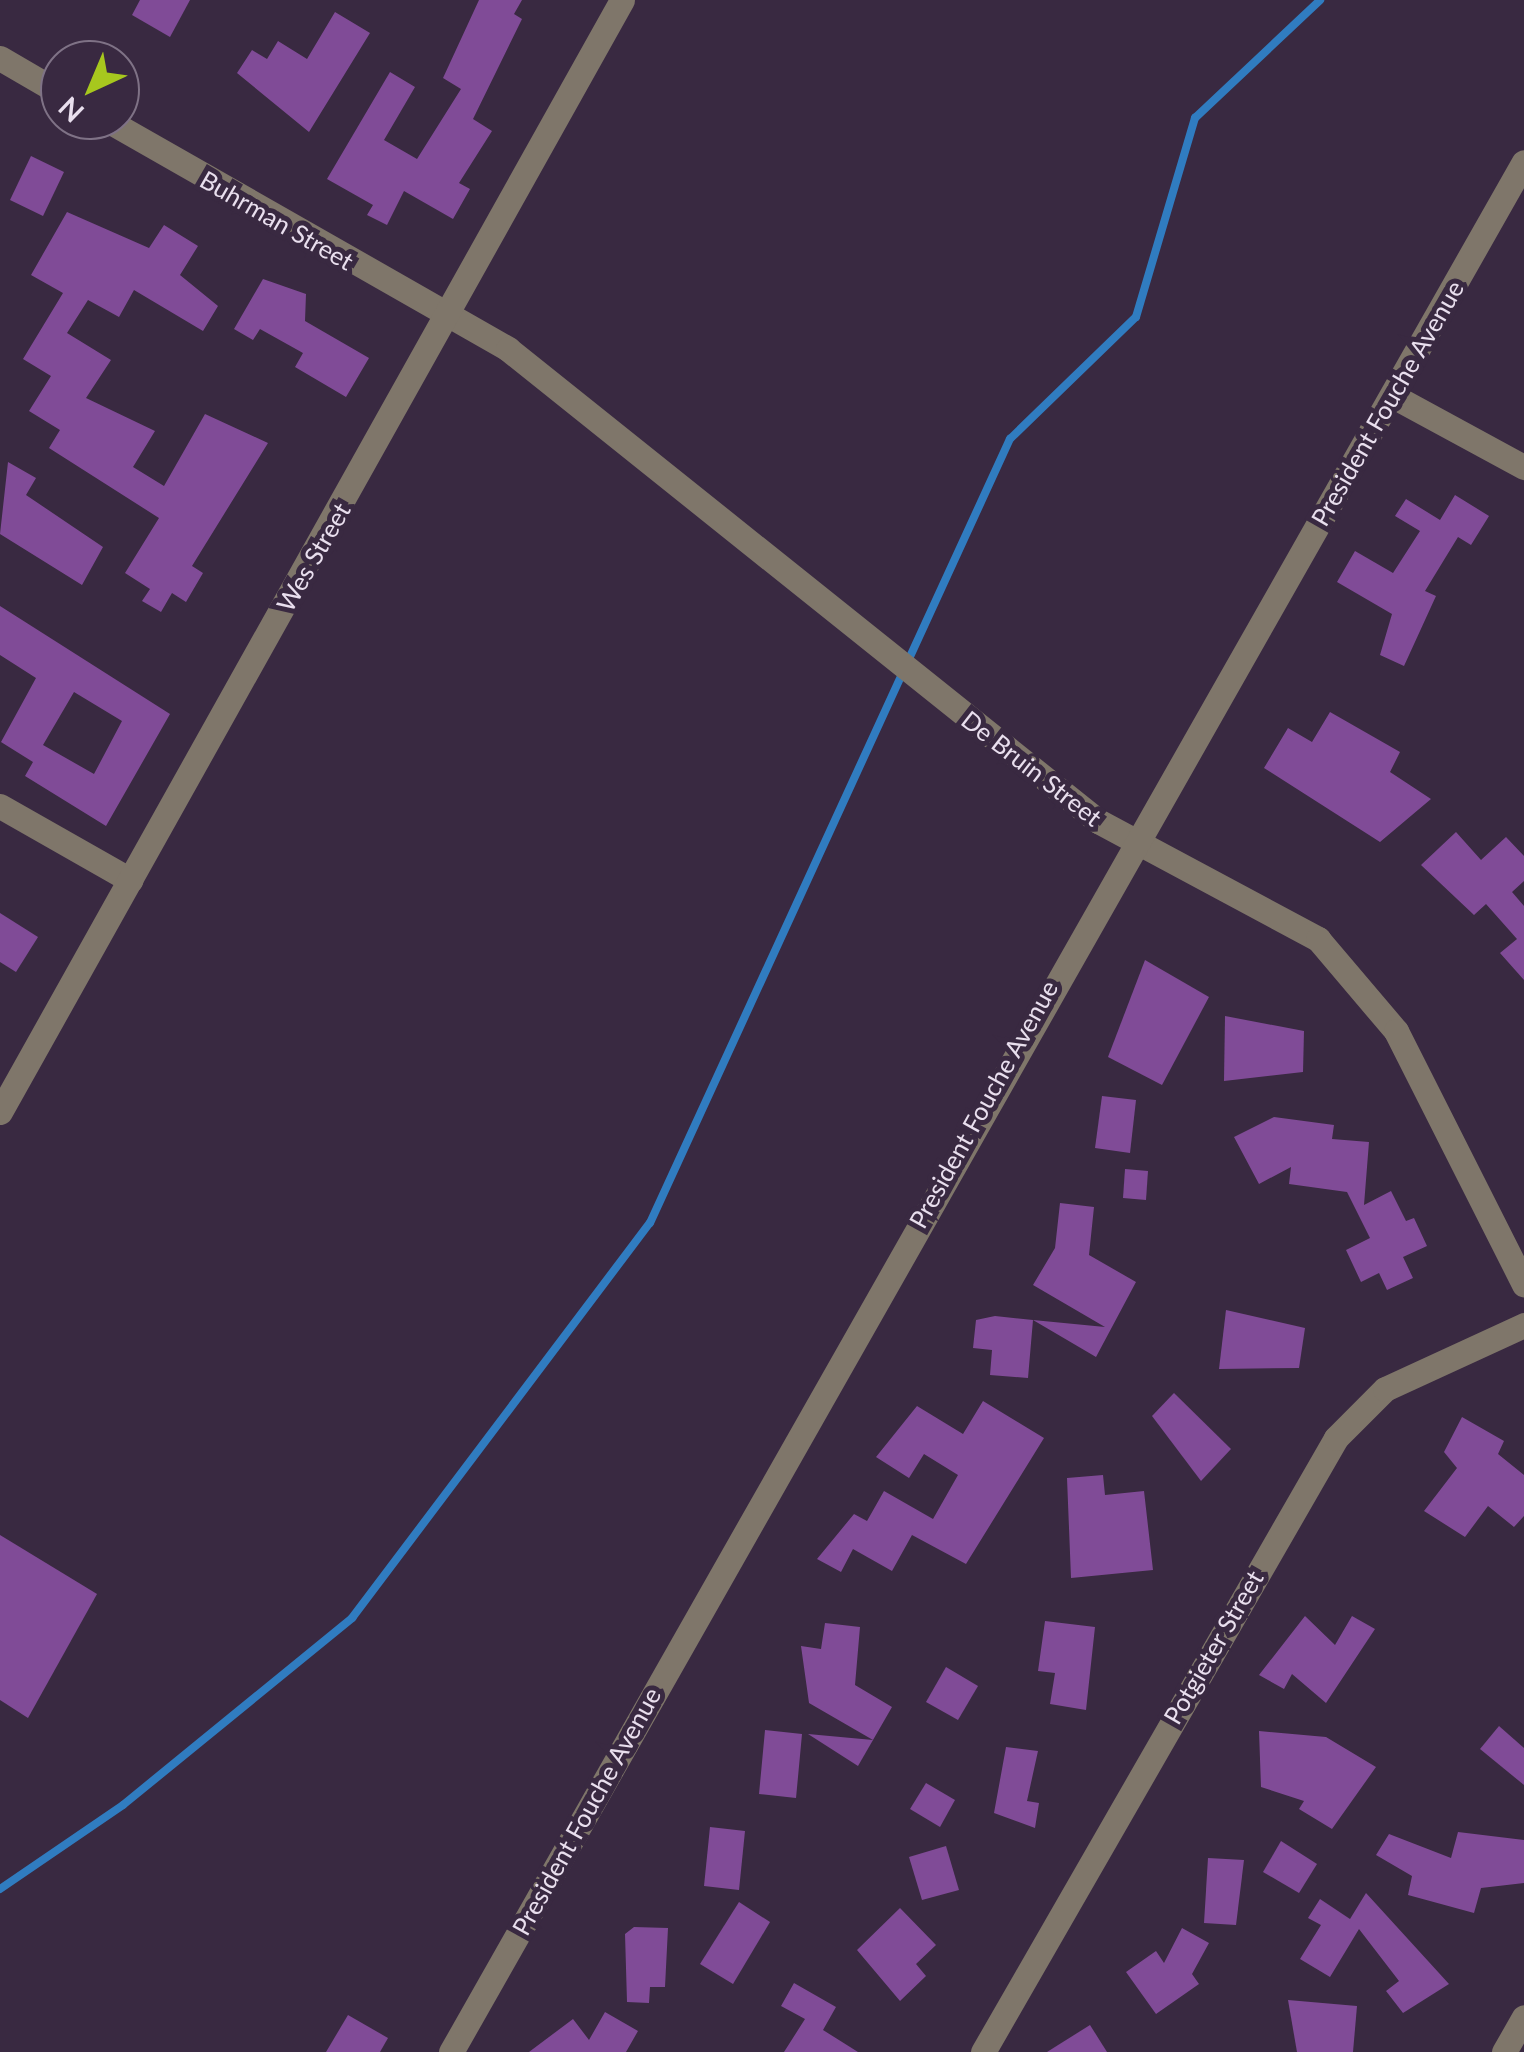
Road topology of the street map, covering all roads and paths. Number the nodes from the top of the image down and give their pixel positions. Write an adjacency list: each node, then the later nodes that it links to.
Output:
1 (622, 0): 6 (street, Wes Street)
2 (0, 58): 3 (street)
3 (40, 81)
4 (140, 140): 6 (street, Buhrman Street)
5 (1524, 162): 7 (street, President Fouche Avenue)
6 (447, 320): 10 (street, De Bruin Street); 11 (street, Wes Street)
7 (1394, 396): 8 (street); 10 (street, President Fouche Avenue)
8 (1524, 467)
9 (0, 806): 11 (street)
10 (1130, 842): 13 (street, De Bruin Street); 16 (street, President Fouche Avenue)
11 (130, 880): 12 (street, Wes Street)
12 (0, 1112)
13 (1524, 1284)
14 (1524, 1325): 17 (street, Potgieter Street)
15 (1524, 2017): 18 (street)
16 (451, 2052)
17 (982, 2052)
18 (1504, 2052)

